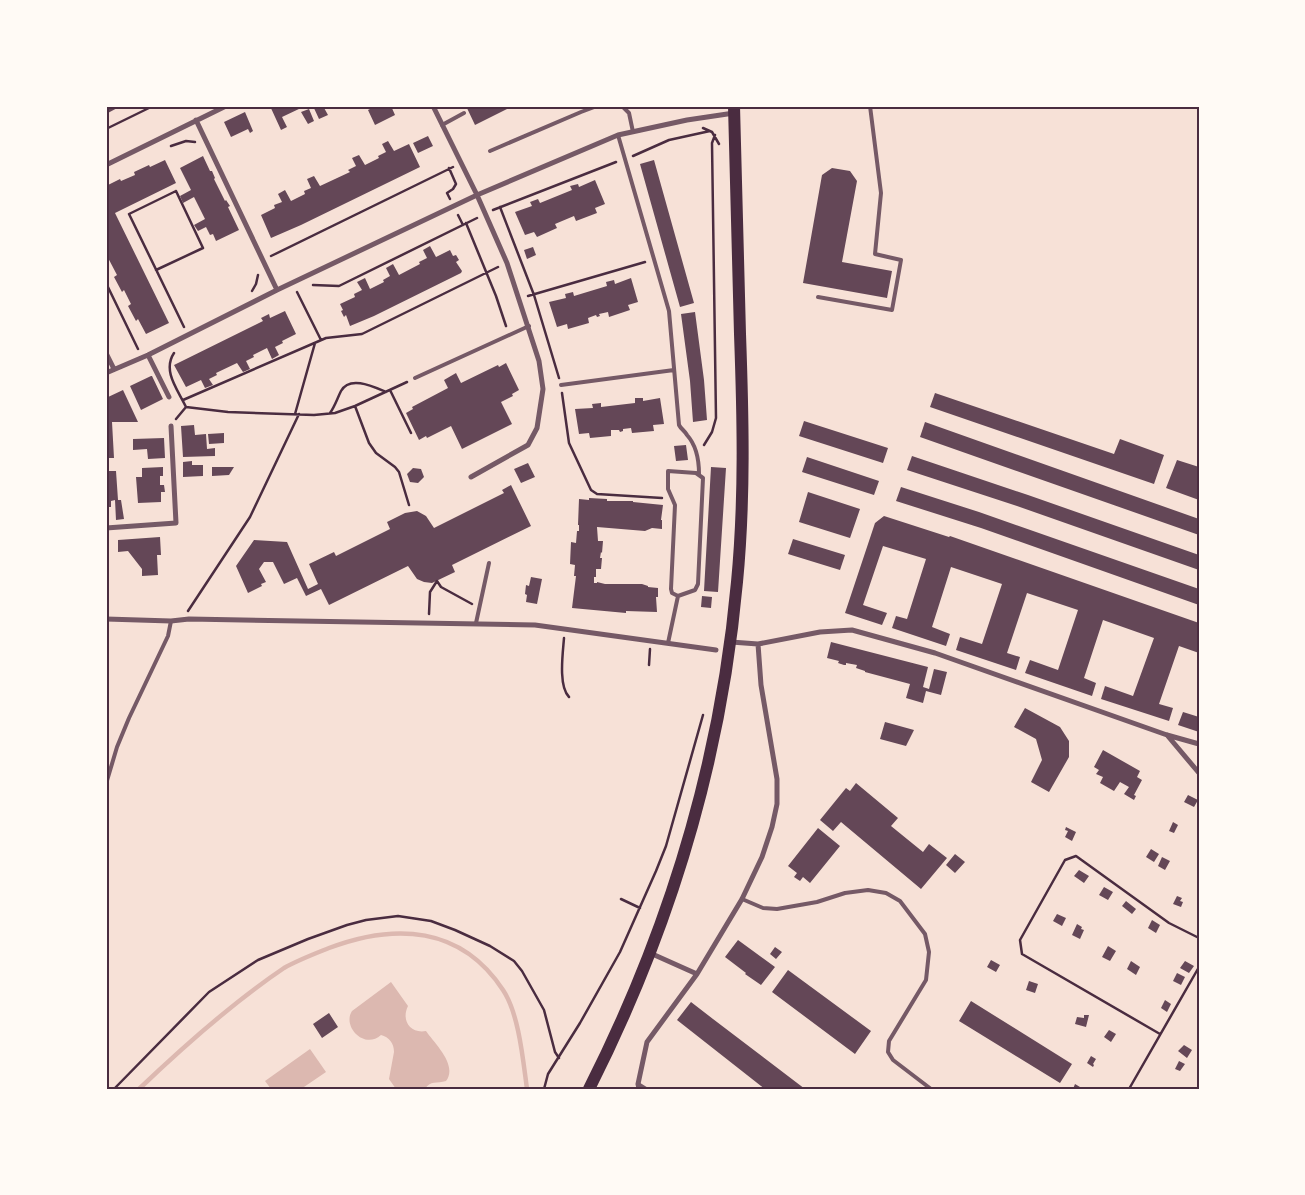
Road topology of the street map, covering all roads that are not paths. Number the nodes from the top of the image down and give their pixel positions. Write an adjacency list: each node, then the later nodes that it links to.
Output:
1 (226, 106): 9 (street)
2 (433, 106): 10 (street)
3 (597, 106): 6 (lane)
4 (622, 106): 11 (lane)
5 (870, 106): 17 (lane)
6 (592, 107): 13 (lane)
7 (734, 110): 11 (street); 36 (main road)
8 (464, 113): 10 (lane)
9 (196, 120): 14 (street); 16 (street)
10 (442, 125): 15 (street)
11 (633, 132): 12 (street)
12 (618, 135): 15 (street); 22 (lane)
13 (490, 151)
14 (106, 165)
15 (477, 195): 16 (street); 18 (street)
16 (277, 290): 20 (street)
17 (818, 297)
18 (529, 326): 24 (lane); 29 (street)
19 (106, 353): 21 (street)
20 (148, 355): 21 (street); 26 (street)
21 (114, 369): 23 (street)
22 (674, 370): 25 (lane); 28 (lane)
23 (106, 373)
24 (415, 378)
25 (561, 384)
26 (169, 396)
27 (171, 426): 30 (street)
28 (699, 474): 32 (lane); 32 (lane)
29 (471, 477)
30 (106, 528)
31 (489, 563): 35 (lane)
32 (678, 596): 37 (lane)
33 (106, 619): 34 (street)
34 (171, 621): 35 (street); 43 (lane)
35 (476, 623): 37 (street)
36 (731, 642): 38 (street); 45 (main road)
37 (668, 643): 39 (street)
38 (758, 644): 40 (street); 44 (street)
39 (716, 650)
40 (1167, 735): 41 (street); 42 (street)
41 (1199, 744)
42 (1199, 773)
43 (106, 784)
44 (742, 898): 46 (street); 50 (lane)
45 (650, 953): 46 (street); 48 (main road)
46 (697, 974): 47 (street)
47 (639, 1086): 49 (lane)
48 (589, 1089)
49 (646, 1089)
50 (931, 1089)

